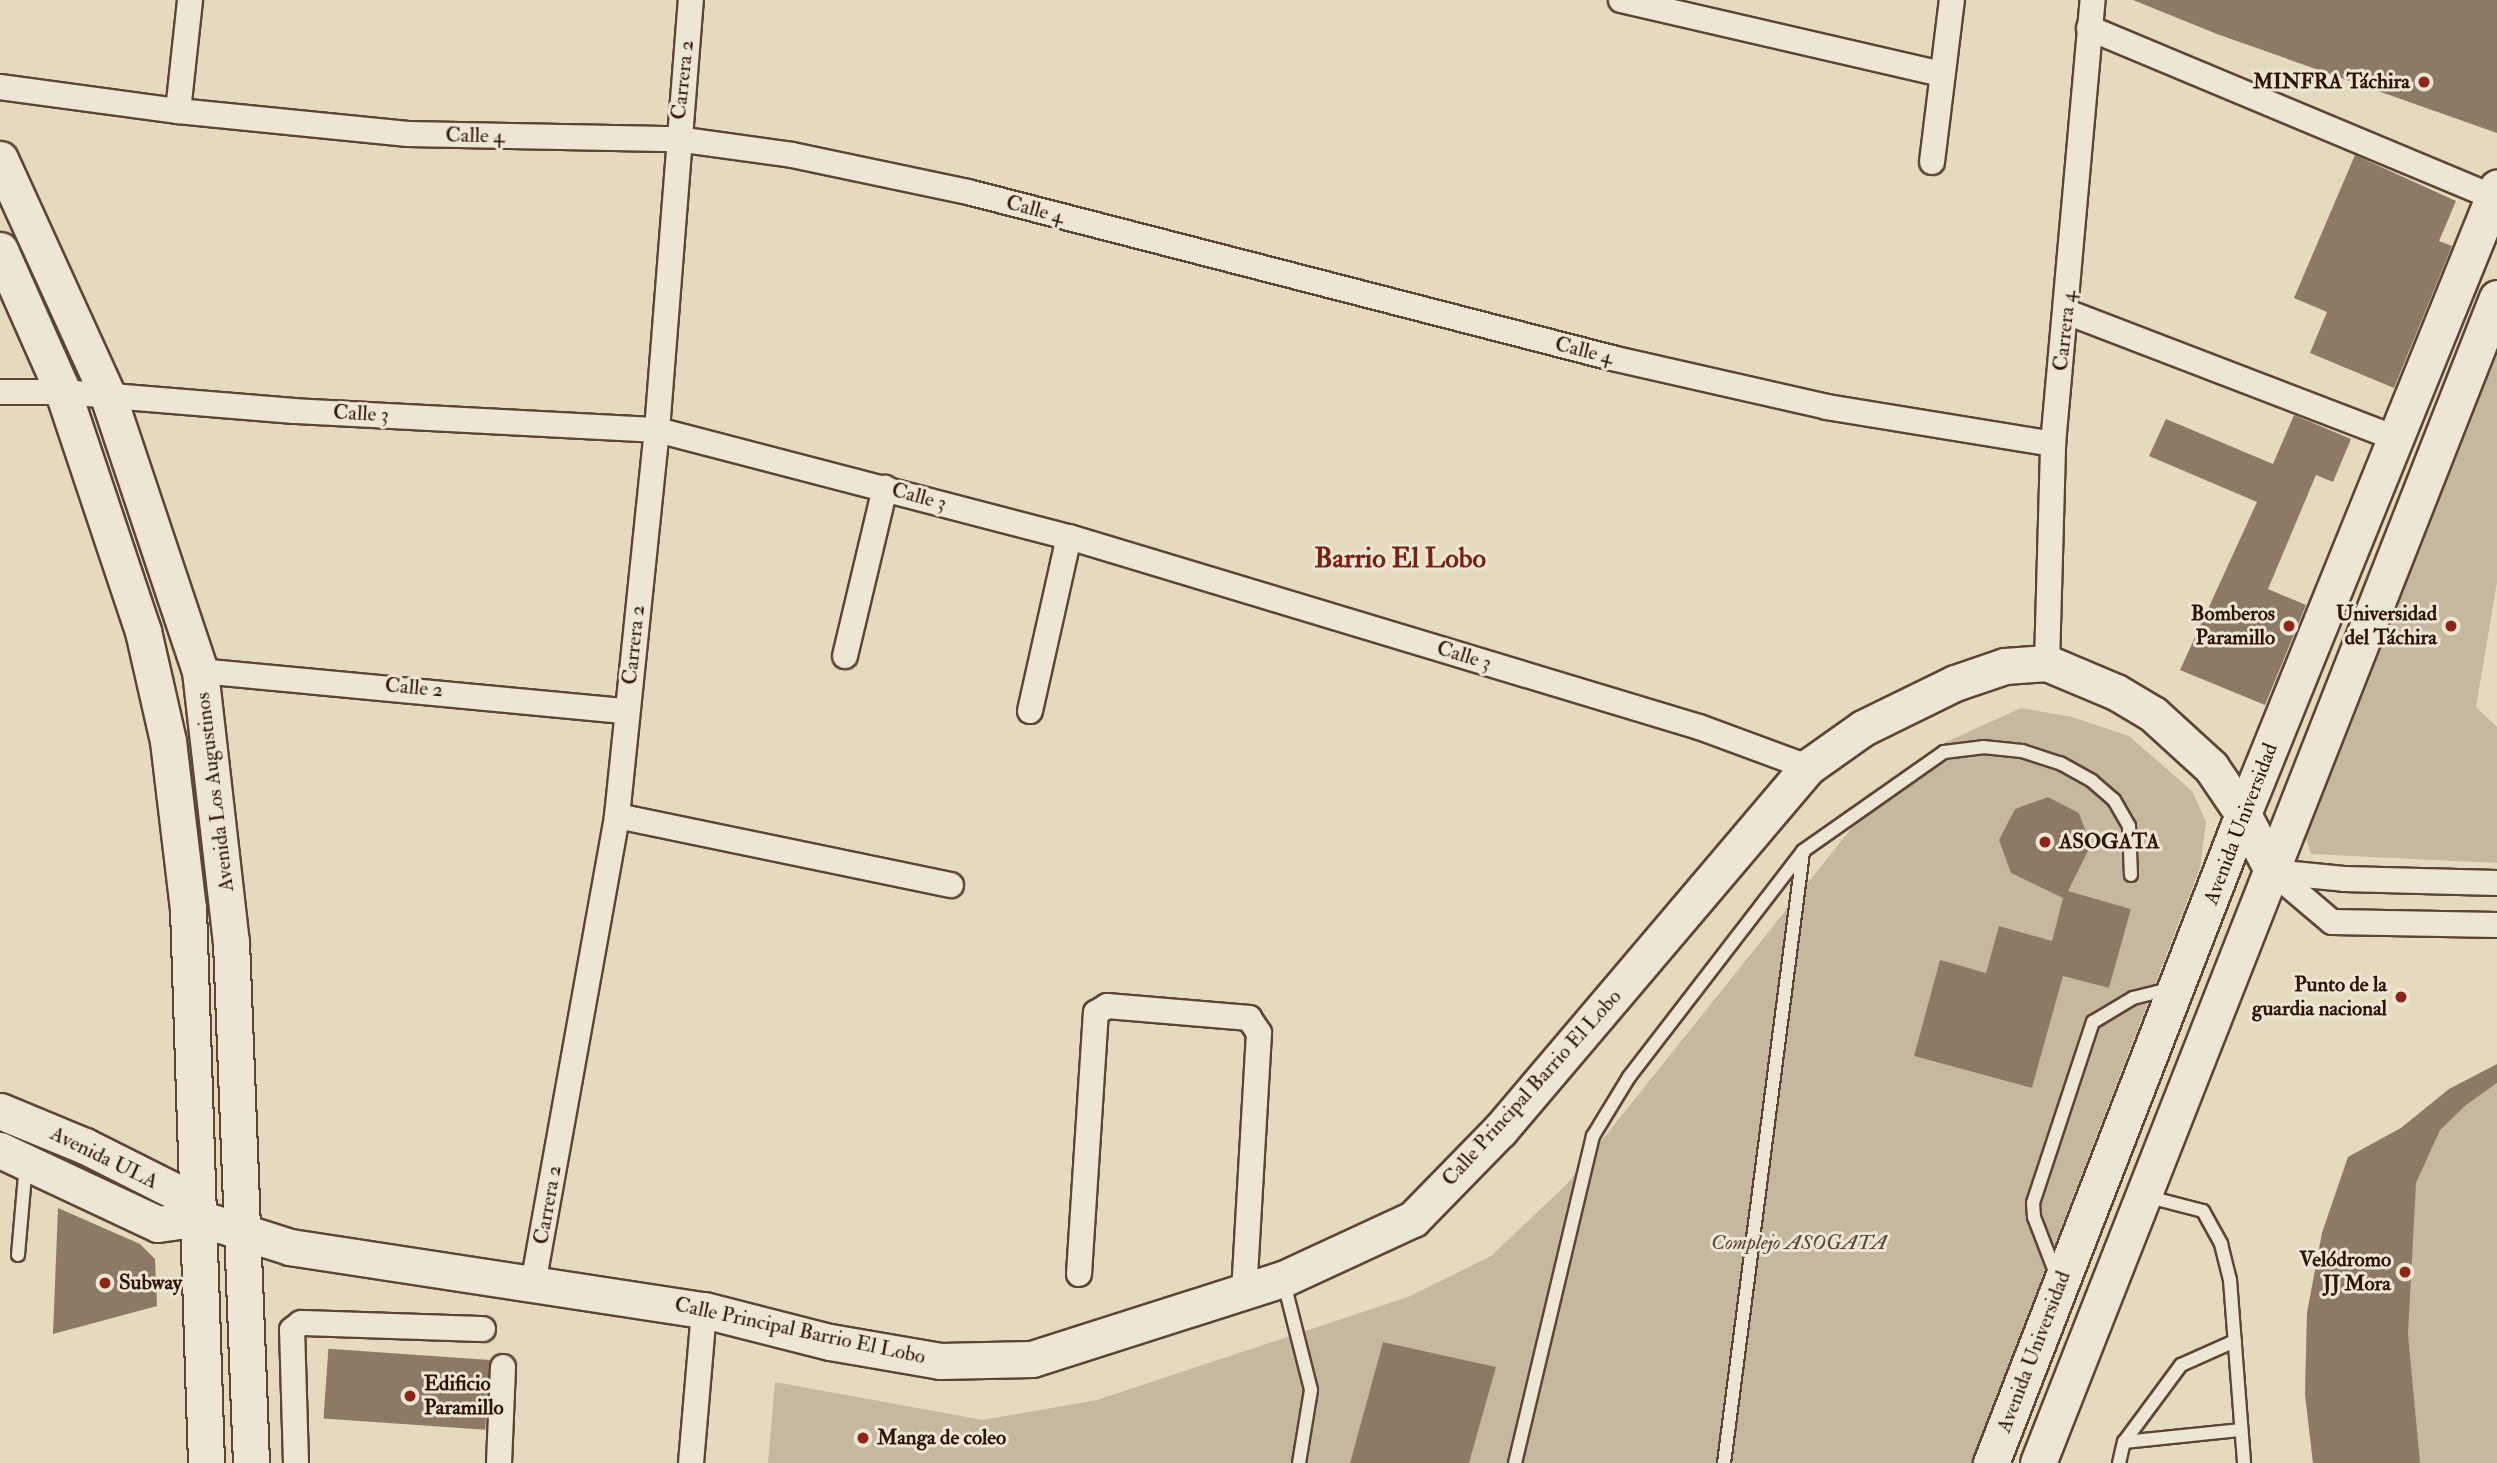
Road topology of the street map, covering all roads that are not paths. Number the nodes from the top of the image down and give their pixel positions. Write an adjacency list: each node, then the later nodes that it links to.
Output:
1 (190, 0): 9 (street)
2 (691, 0): 10 (street, Carrera 2)
3 (1621, 0): 7 (street)
4 (1952, 0): 7 (street)
5 (2093, 0): 6 (street, Carrera 4)
6 (2090, 28): 13 (street); 16 (street, Carrera 4)
7 (1941, 74): 12 (street)
8 (0, 86): 9 (street, Calle 4)
9 (178, 111): 10 (street, Calle 4)
10 (677, 139): 20 (street, Carrera 2); 22 (street, Calle 4)
11 (0, 159): 19 (street, Avenida Los Augustinos)
12 (1932, 162)
13 (2495, 192): 21 (street, Avenida Universidad)
14 (0, 250): 18 (street, Avenida Los Augustinos)
15 (2497, 298): 34 (street, Avenida Universidad)
16 (2067, 312): 21 (street); 22 (street, Carrera 4)
17 (0, 392): 18 (street, Calle 3)
18 (63, 392): 19 (street, Calle 3); 43 (street, Avenida Los Augustinos)
19 (108, 396): 20 (street, Calle 3); 27 (street, Avenida Los Augustinos)
20 (657, 430): 23 (street, Calle 3); 28 (street, Carrera 2)
21 (2396, 438): 31 (street, Avenida Universidad)
22 (2053, 444): 26 (street, Carrera 4)
23 (885, 488): 24 (street, Calle 3); 25 (street)
24 (1069, 537): 29 (street); 30 (street, Calle 3)
25 (845, 656)
26 (2047, 663): 30 (street, Calle Principal Barrio El Lobo); 31 (street, Calle Principal Barrio El Lobo)
27 (200, 671): 28 (street, Calle 2); 44 (street, Avenida Los Augustinos)
28 (627, 711): 32 (street, Carrera 2)
29 (1030, 711)
30 (1808, 768): 47 (street, Calle Principal Barrio El Lobo)
31 (2243, 814): 34 (street, Calle Principal Barrio El Lobo); 39 (street, Avenida Universidad)
32 (617, 816): 37 (street); 48 (street, Carrera 2)
33 (1803, 851): 35 (lane); 63 (lane); 64 (lane)
34 (2273, 872): 36 (street); 38 (street); 42 (street, Avenida Universidad)
35 (2130, 875)
36 (2497, 883)
37 (951, 885)
38 (2497, 925)
39 (2178, 987): 49 (street, Avenida Universidad); 49 (lane)
40 (0, 1111): 43 (street, Avenida ULA)
41 (13, 1156): 43 (street, Avenida ULA); 45 (lane)
42 (2145, 1196): 53 (lane); 66 (street, Avenida Universidad)
43 (199, 1218): 44 (street, Avenida ULA); 57 (street, Avenida Los Augustinos)
44 (244, 1235): 48 (street, Calle Principal Barrio El Lobo); 58 (street, Avenida Los Augustinos)
45 (18, 1255)
46 (1079, 1274): 50 (street)
47 (1283, 1279): 50 (street, Calle Principal Barrio El Lobo); 62 (lane)
48 (533, 1284): 51 (street, Calle Principal Barrio El Lobo)
49 (2059, 1284): 65 (street, Avenida Universidad)
50 (1244, 1292): 51 (street, Calle Principal Barrio El Lobo)
51 (705, 1310): 61 (street)
52 (483, 1329): 59 (street)
53 (2235, 1341): 55 (lane); 56 (lane)
54 (503, 1367): 60 (street)
55 (2241, 1430): 56 (lane); 68 (lane)
56 (2124, 1442): 67 (lane)
57 (206, 1463)
58 (251, 1463)
59 (296, 1463)
60 (499, 1463)
61 (691, 1463)
62 (1300, 1463)
63 (1515, 1463)
64 (1724, 1463)
65 (1992, 1463)
66 (2038, 1463)
67 (2119, 1463)
68 (2244, 1463)

